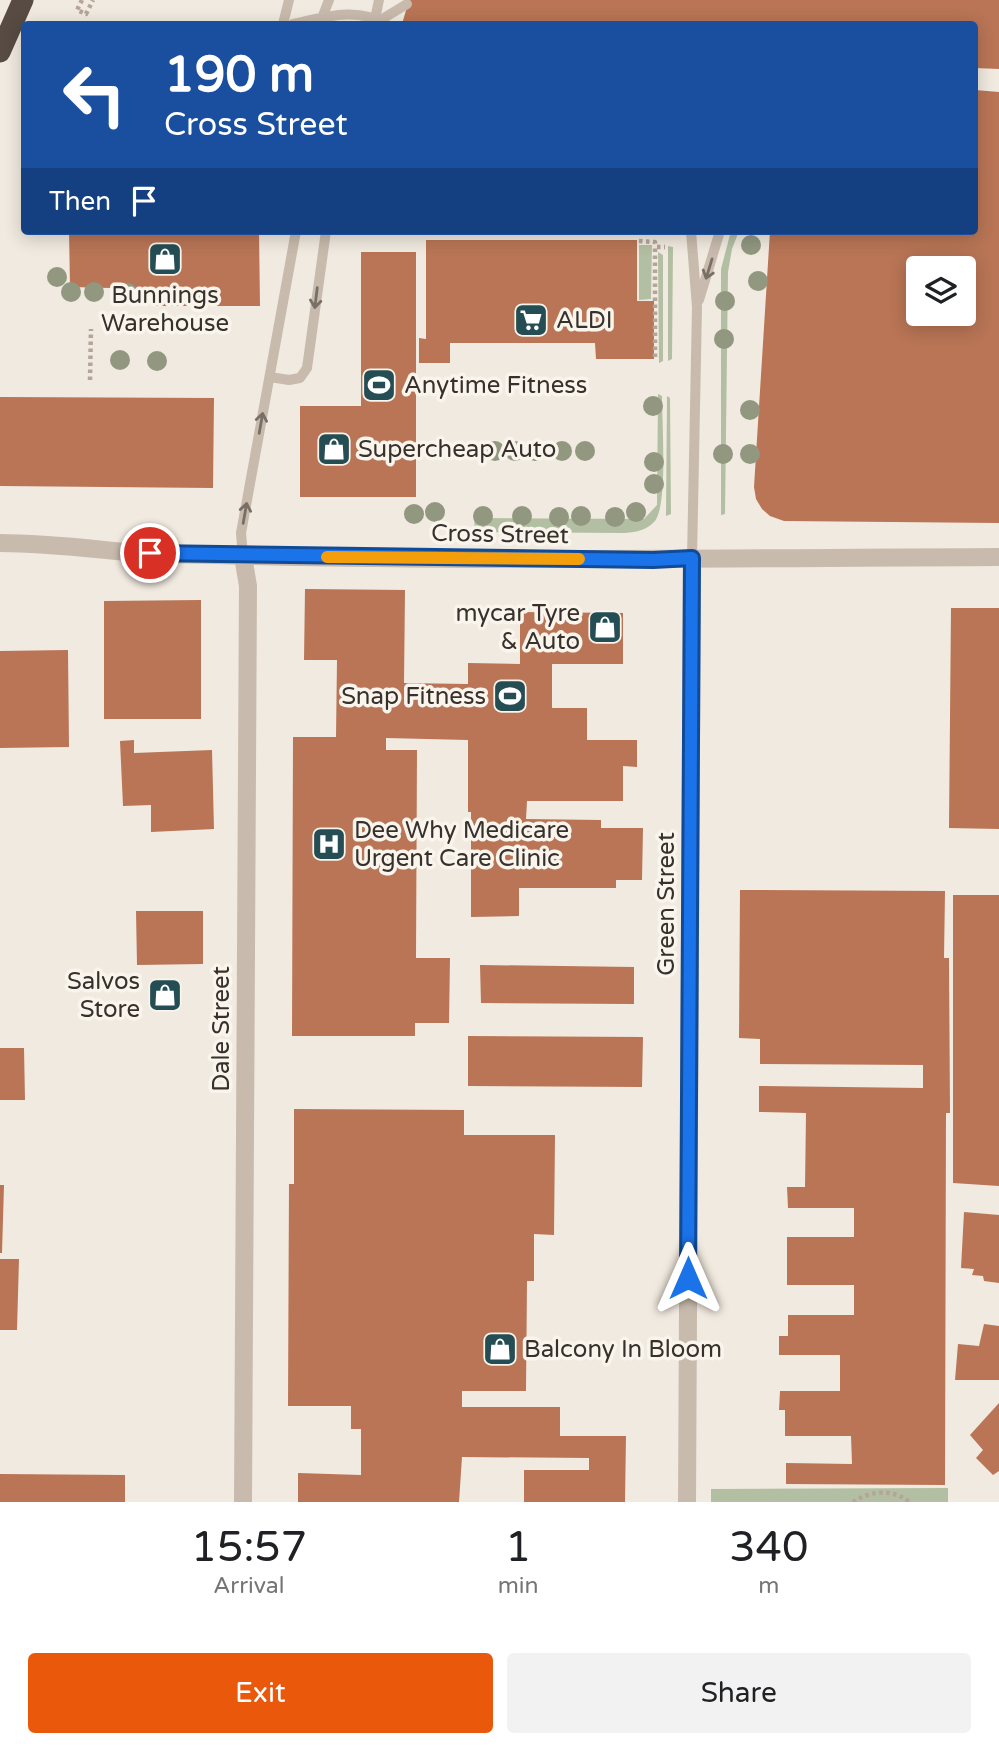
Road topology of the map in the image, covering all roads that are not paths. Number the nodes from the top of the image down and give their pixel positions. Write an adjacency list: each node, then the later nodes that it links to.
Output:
1 (23, 0): 12 (highway)
2 (289, 0): 7 (lane)
3 (329, 0): 6 (lane)
4 (379, 0): 10 (lane)
5 (408, 4): 11 (lane)
6 (322, 18): 8 (lane); 9 (lane)
7 (284, 21)
8 (308, 21)
9 (377, 21)
10 (379, 21)
11 (381, 21)
12 (0, 52)
13 (295, 235): 18 (lane)
14 (325, 235): 18 (lane, one-way to 18)
15 (691, 235): 17 (lane, Green Street)
16 (719, 235): 17 (lane, Green Street, one-way to 17)
17 (697, 307): 22 (lane, Green Street)
18 (270, 377): 20 (lane, one-way to 18)
19 (0, 542): 20 (street, Cross Street)
20 (243, 556): 22 (street, Cross Street); 23 (street, Dale Street)
21 (999, 557): 22 (street, Cross Street)
22 (692, 558): 24 (street, Green Street)
23 (243, 1502)
24 (687, 1502)

